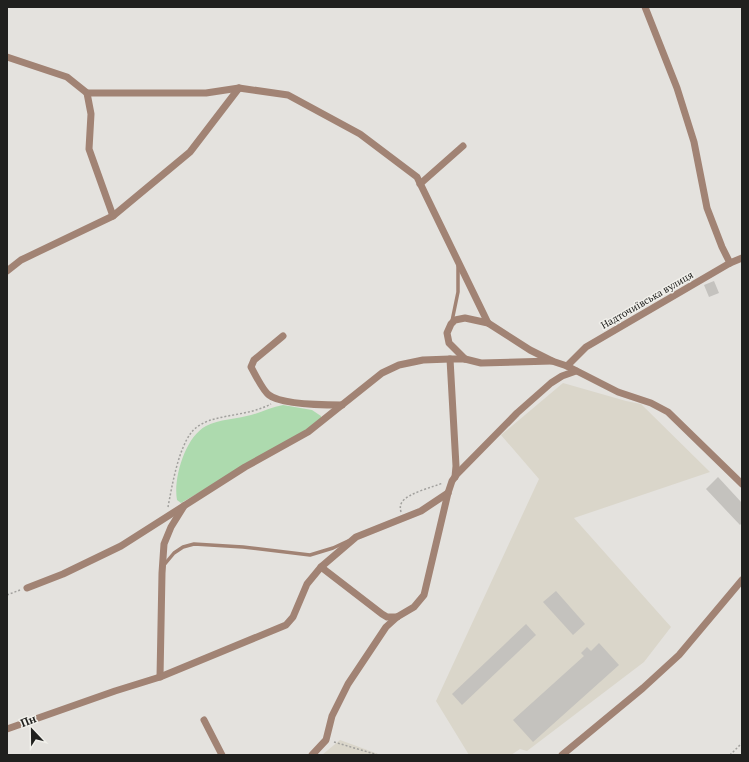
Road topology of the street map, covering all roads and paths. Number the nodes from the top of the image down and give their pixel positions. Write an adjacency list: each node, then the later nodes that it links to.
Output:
1 (645, 7): 10 (street)
2 (7, 57): 4 (street)
3 (239, 88): 4 (street); 6 (street); 7 (street)
4 (87, 93): 7 (street)
5 (463, 146): 6 (street)
6 (420, 184): 9 (street)
7 (113, 216): 11 (street)
8 (742, 258): 10 (street, Надточиївська вулиця)
9 (457, 261): 12 (lane); 13 (street)
10 (730, 263): 18 (street, Надточиївська вулиця)
11 (7, 271)
12 (452, 324): 13 (street); 16 (street)
13 (488, 324): 17 (street)
14 (283, 336): 20 (street)
15 (450, 359): 16 (street); 21 (street); 22 (street)
16 (465, 359): 17 (street)
17 (552, 361): 18 (street)
18 (567, 366): 19 (street)
19 (576, 371): 22 (street); 23 (street)
20 (278, 399): 21 (street); 26 (path)
21 (342, 405): 25 (street)
22 (455, 476): 24 (street); 27 (path)
23 (742, 484)
24 (448, 493): 27 (street); 34 (street)
25 (185, 504): 26 (street); 29 (street)
26 (167, 516): 32 (street)
27 (402, 519): 28 (street)
28 (356, 537): 29 (lane); 30 (street)
29 (163, 568): 35 (street)
30 (321, 568): 34 (street); 35 (street)
31 (742, 580): 43 (street)
32 (27, 588): 33 (path)
33 (7, 595)
34 (397, 617): 38 (street)
35 (160, 677): 37 (street)
36 (204, 720): 40 (street)
37 (7, 729)
38 (326, 740): 41 (street); 42 (path)
39 (742, 743): 44 (path)
40 (222, 755)
41 (312, 755)
42 (378, 755)
43 (562, 755)
44 (730, 755)

